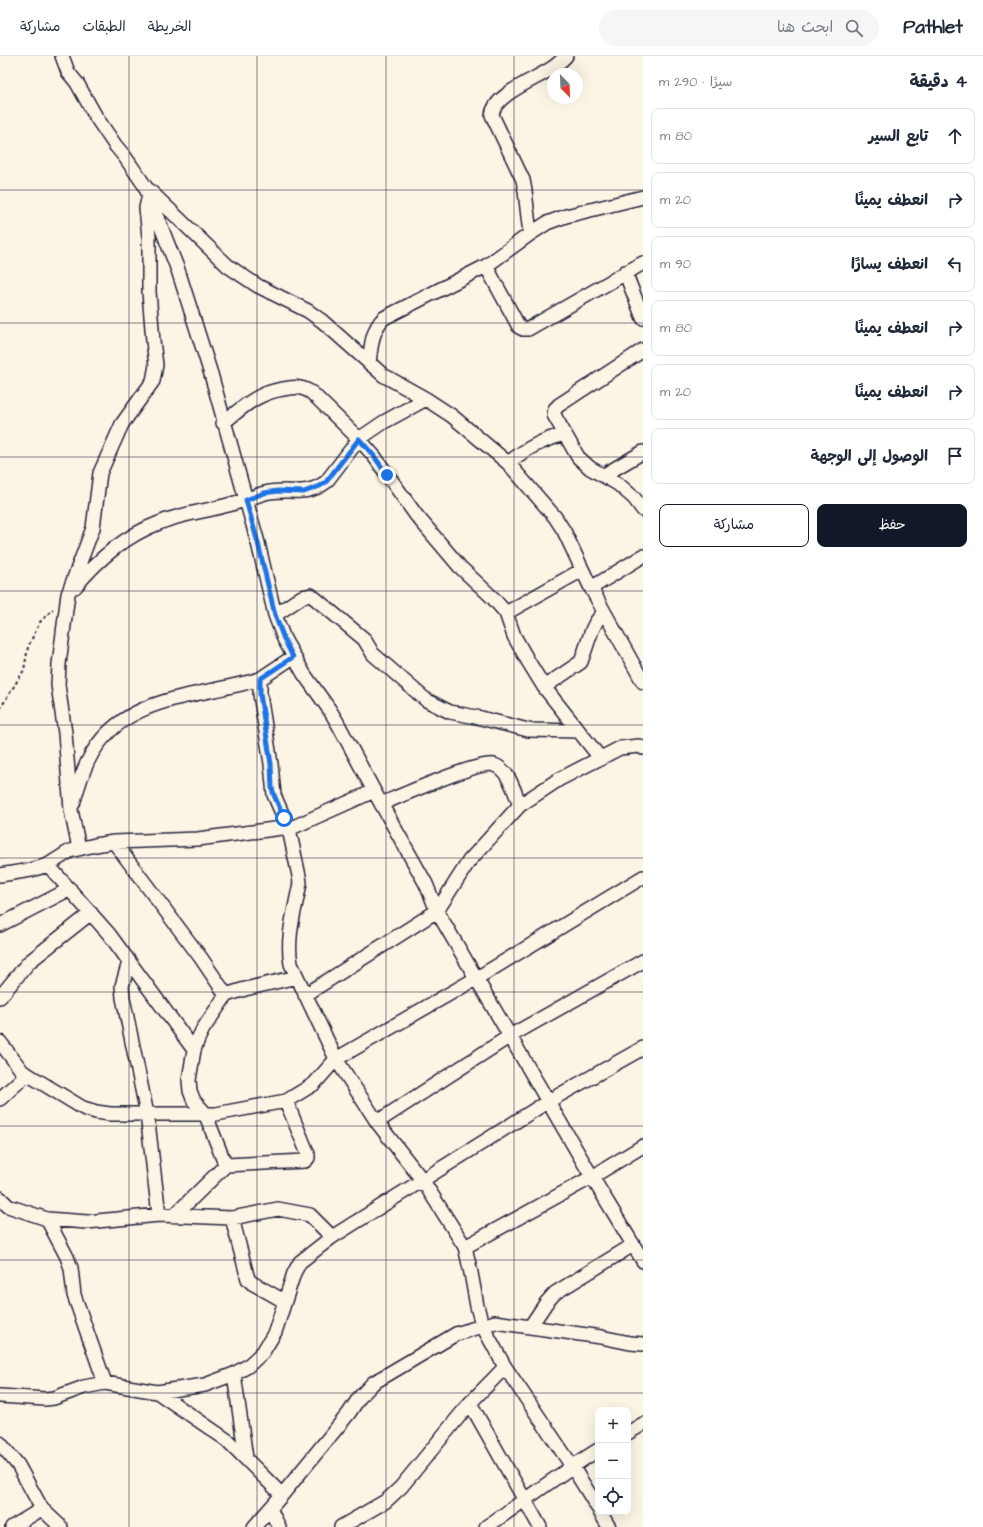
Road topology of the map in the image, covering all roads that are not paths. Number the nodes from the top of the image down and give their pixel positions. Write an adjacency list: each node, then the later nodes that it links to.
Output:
1 (62, 56): 3 (street)
2 (566, 56): 5 (street)
3 (147, 191): 11 (street); 13 (street); 24 (street)
4 (643, 197): 5 (street)
5 (530, 234): 7 (street)
6 (643, 263): 8 (street)
7 (486, 266): 8 (street); 11 (street)
8 (625, 272): 9 (street)
9 (643, 318)
10 (643, 350): 14 (street)
11 (368, 363): 12 (street)
12 (426, 399): 15 (street); 17 (street)
13 (224, 423): 15 (street); 19 (street)
14 (564, 434): 17 (street); 18 (street)
15 (359, 439): 19 (street); 26 (street)
16 (643, 452): 18 (street)
17 (508, 463): 22 (street)
18 (604, 475): 20 (street)
19 (246, 500): 24 (street); 27 (street)
20 (643, 510)
21 (643, 556): 23 (street)
22 (582, 570): 23 (street); 26 (street)
23 (590, 588): 25 (street)
24 (68, 594): 38 (street)
25 (604, 612): 30 (street); 31 (street)
26 (506, 613): 31 (street)
27 (275, 615): 28 (street); 32 (street)
28 (293, 657): 29 (street); 35 (street)
29 (260, 679): 38 (street); 39 (street)
30 (643, 682)
31 (544, 687): 32 (street)
32 (579, 731): 34 (street)
33 (643, 748): 34 (street)
34 (601, 758): 37 (street)
35 (374, 792): 36 (street); 39 (street)
36 (381, 804): 37 (street); 46 (street)
37 (520, 805): 46 (street)
38 (71, 810): 41 (street)
39 (289, 829): 40 (street); 51 (street)
40 (114, 842): 41 (street); 53 (street)
41 (79, 848): 42 (street)
42 (48, 865): 43 (street); 45 (street)
43 (0, 875)
44 (643, 877): 52 (street)
45 (70, 889): 47 (street); 48 (street)
46 (437, 911): 52 (street); 54 (street)
47 (91, 913): 50 (street); 55 (street)
48 (0, 925)
49 (643, 961): 56 (street)
50 (130, 962): 59 (street); 66 (street)
51 (296, 977): 53 (street); 54 (street)
52 (477, 978): 56 (street); 60 (street)
53 (226, 995): 59 (street)
54 (305, 995): 60 (street)
55 (0, 997)
56 (510, 1036): 64 (street); 67 (street)
57 (0, 1042): 61 (street)
58 (643, 1048): 64 (street)
59 (194, 1050): 65 (street)
60 (336, 1060): 63 (street); 67 (street)
61 (27, 1074): 62 (street); 66 (street)
62 (0, 1099)
63 (286, 1101): 65 (street); 69 (street)
64 (547, 1102): 70 (street); 71 (street)
65 (205, 1113): 66 (street); 69 (street)
66 (147, 1114): 73 (street)
67 (377, 1122): 71 (street)
68 (643, 1146): 70 (street)
69 (226, 1165): 74 (street)
70 (592, 1177): 78 (street); 79 (street)
71 (423, 1181): 77 (street); 79 (street)
72 (0, 1198): 76 (street)
73 (159, 1215): 74 (street); 76 (street)
74 (174, 1216): 75 (street)
75 (232, 1218): 77 (street); 81 (street)
76 (47, 1219): 87 (street)
77 (332, 1237): 81 (street)
78 (633, 1245): 80 (street); 83 (street)
79 (465, 1247): 82 (street)
80 (643, 1261)
81 (284, 1301): 86 (street)
82 (482, 1325): 83 (street); 85 (street); 97 (street)
83 (530, 1327): 84 (street)
84 (643, 1344)
85 (505, 1366): 90 (street); 96 (street)
86 (234, 1374): 88 (street); 95 (street)
87 (105, 1383): 88 (street); 89 (street)
88 (157, 1392): 95 (street)
89 (0, 1396)
90 (470, 1403): 98 (street); 107 (street)
91 (643, 1424): 92 (street)
92 (631, 1430)
93 (0, 1443): 100 (street)
94 (595, 1452): 96 (street)
95 (246, 1458): 97 (street)
96 (572, 1466): 98 (street); 99 (street)
97 (282, 1495): 101 (street)
98 (526, 1500): 108 (street); 109 (street)
99 (595, 1503)
100 (42, 1509): 103 (street); 104 (street)
101 (270, 1509): 105 (street); 106 (street)
102 (602, 1515): 110 (street)
103 (12, 1527)
104 (61, 1527)
105 (254, 1527)
106 (279, 1527)
107 (341, 1527)
108 (486, 1527)
109 (540, 1527)
110 (609, 1527)

